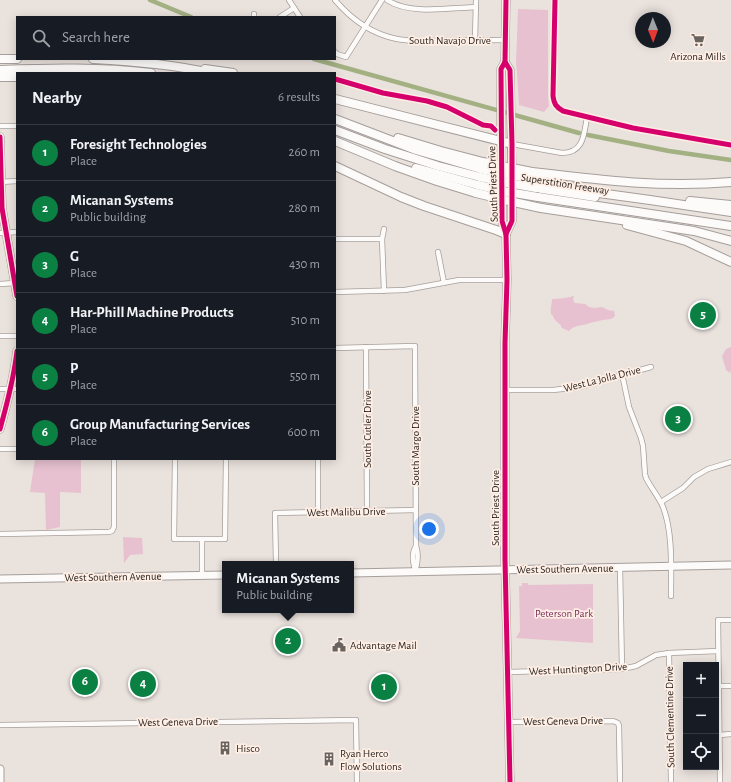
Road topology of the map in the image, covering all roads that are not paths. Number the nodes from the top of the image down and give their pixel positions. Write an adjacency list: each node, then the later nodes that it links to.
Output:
1 (289, 0): 7 (street)
2 (335, 0): 11 (street, South Navajo Drive)
3 (382, 0): 11 (street)
4 (387, 0): 8 (street)
5 (476, 0): 8 (street)
6 (506, 0): 12 (main road, South Priest Drive)
7 (294, 8): 9 (street); 10 (street)
8 (476, 8): 13 (street)
9 (282, 16)
10 (299, 16)
11 (366, 27): 13 (street, South Navajo Drive); 14 (street)
12 (506, 40): 13 (street, South Navajo Drive); 18 (main road, South Priest Drive)
13 (475, 41)
14 (336, 53)
15 (0, 59): 16 (highway)
16 (16, 59)
17 (110, 60): 19 (highway)
18 (505, 62): 27 (main road, South Priest Drive); 28 (main road, South Priest Drive)
19 (164, 64): 22 (highway); 23 (highway)
20 (0, 70): 21 (highway)
21 (140, 72)
22 (206, 72)
23 (224, 72)
24 (0, 77): 25 (highway)
25 (16, 77)
26 (336, 99): 36 (highway)
27 (501, 106): 28 (street); 36 (main road, South Priest Drive)
28 (511, 109): 37 (main road, South Priest Drive)
29 (587, 117): 37 (street)
30 (336, 119): 39 (highway, Superstition Freeway)
31 (0, 126): 32 (street)
32 (16, 126)
33 (336, 130): 39 (highway)
34 (0, 137): 42 (main road)
35 (336, 141): 44 (highway)
36 (501, 141): 37 (highway); 53 (main road, South Priest Drive)
37 (512, 144): 53 (main road, South Priest Drive)
38 (336, 166): 53 (highway)
39 (481, 169): 40 (highway, Superstition Freeway, bridge); 48 (highway, bridge)
40 (533, 175): 43 (highway); 45 (highway, Superstition Freeway); 46 (highway)
41 (16, 181): 42 (street)
42 (0, 182): 52 (main road)
43 (731, 182)
44 (477, 189): 47 (highway, bridge); 49 (highway, bridge)
45 (731, 205)
46 (731, 212)
47 (581, 214): 56 (highway); 58 (highway)
48 (731, 218)
49 (731, 226)
50 (384, 229): 55 (street)
51 (16, 232): 52 (street)
52 (3, 233): 60 (main road)
53 (506, 234): 59 (main road, South Priest Drive)
54 (336, 239): 55 (street)
55 (382, 239): 63 (street)
56 (731, 241)
57 (438, 252): 61 (street)
58 (731, 262)
59 (507, 280): 61 (street); 74 (main road, South Priest Drive)
60 (16, 283): 62 (street)
61 (444, 283): 63 (street)
62 (0, 284)
63 (384, 291): 64 (street)
64 (336, 292)
65 (0, 336): 66 (street)
66 (16, 336)
67 (336, 348): 68 (street)
68 (366, 348): 84 (street, South Margo Drive); 86 (street, South Cutler Drive)
69 (16, 363): 73 (main road)
70 (651, 367): 71 (street, West La Jolla Drive)
71 (622, 374): 74 (street, West La Jolla Drive); 83 (street)
72 (0, 389): 73 (street)
73 (14, 389): 75 (main road)
74 (505, 390): 93 (main road, South Priest Drive)
75 (0, 429)
76 (0, 449): 77 (street)
77 (16, 449)
78 (114, 460): 87 (street)
79 (174, 460): 88 (street)
80 (226, 460): 88 (street)
81 (318, 460): 85 (street)
82 (731, 462): 83 (street)
83 (661, 502): 91 (street)
84 (416, 510): 86 (street, West Malibu Drive); 94 (street, South Margo Drive)
85 (318, 512): 86 (street, West Malibu Drive); 89 (street, West Malibu Drive)
86 (367, 512)
87 (0, 534)
88 (202, 540): 97 (street)
89 (276, 561)
90 (731, 565): 91 (main road, West Southern Avenue)
91 (671, 566): 92 (main road, West Southern Avenue); 99 (street)
92 (620, 567): 93 (main road, West Southern Avenue); 104 (street)
93 (505, 570): 94 (main road, West Southern Avenue); 105 (main road, South Priest Drive)
94 (415, 572): 95 (main road, West Southern Avenue)
95 (354, 573)
96 (222, 575): 97 (main road, West Southern Avenue)
97 (202, 576): 98 (main road, West Southern Avenue)
98 (0, 579)
99 (671, 596)
100 (731, 620): 101 (street)
101 (718, 651): 102 (street, West Huntington Drive); 103 (street)
102 (669, 652): 104 (street, West Huntington Drive); 117 (street, South Clementine Drive)
103 (718, 662)
104 (622, 670): 105 (street, West Huntington Drive)
105 (507, 672): 108 (main road, South Priest Drive)
106 (719, 686): 107 (street); 111 (street)
107 (731, 686)
108 (508, 722): 115 (main road, South Priest Drive); 116 (street, West Geneva Drive)
109 (0, 725): 114 (street, West Geneva Drive)
110 (731, 734): 111 (street)
111 (720, 735): 118 (street)
112 (0, 769): 113 (main road)
113 (0, 782)
114 (358, 782)
115 (510, 782)
116 (620, 782)
117 (671, 782)
118 (720, 782)

